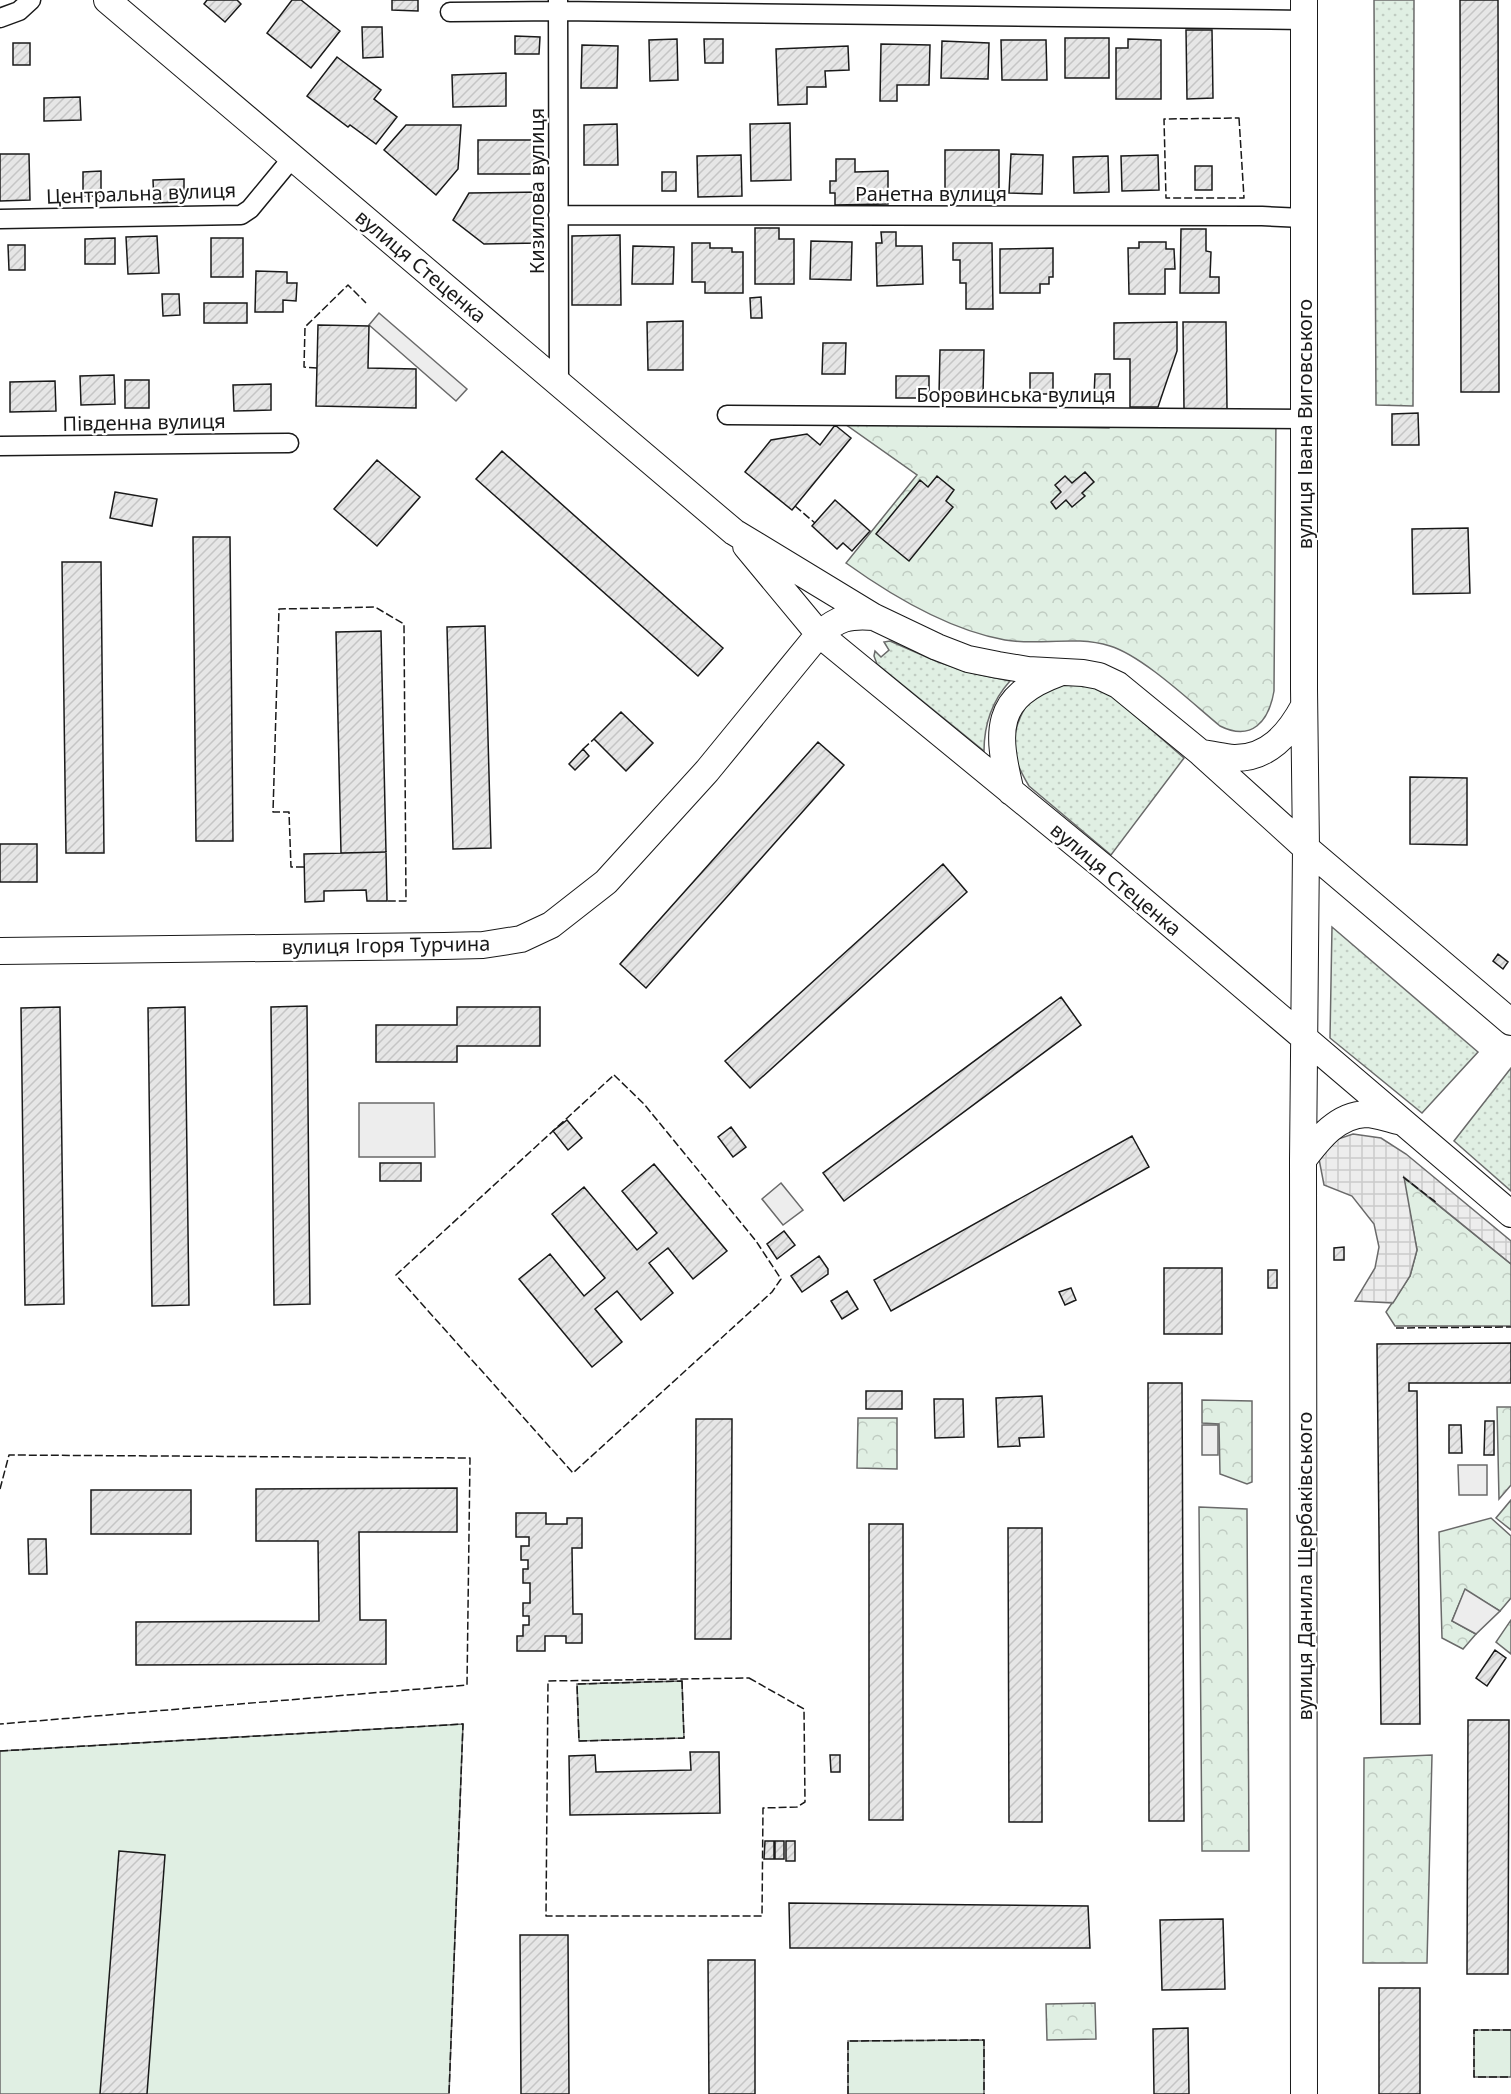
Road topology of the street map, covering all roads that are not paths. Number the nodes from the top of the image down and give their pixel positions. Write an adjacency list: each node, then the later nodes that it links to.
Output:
1 (31, 0): 6 (street)
2 (107, 0): 7 (main road, вулиця Стеценка)
3 (558, 5): 4 (street); 5 (street); 8 (street, Кизилова вулиця)
4 (1304, 10): 9 (main road, вулиця Івана Виговського)
5 (450, 12)
6 (0, 18)
7 (293, 158): 10 (street, Центральна вулиця); 11 (main road, вулиця Стеценка)
8 (558, 215): 9 (street, Ранетна вулиця); 11 (street, Кизилова вулиця)
9 (1304, 218): 13 (main road, вулиця Івана Виговського)
10 (0, 219)
11 (559, 383): 16 (main road, вулиця Стеценка)
12 (727, 415): 13 (street, Боровинська вулиця)
13 (1304, 419): 20 (main road, вулиця Івана Виговського)
14 (289, 442): 15 (street, Південна вулиця)
15 (0, 446)
16 (734, 532): 17 (main road, вулиця Стеценка); 18 (main road, вулиця Стеценка)
17 (874, 617): 18 (main road, вулиця Ігоря Турчина); 19 (main road, вулиця Стеценка)
18 (819, 634): 22 (main road, вулиця Стеценка); 24 (main road, вулиця Ігоря Турчина)
19 (1061, 672): 21 (main road, вулиця Стеценка); 22 (main road)
20 (1304, 706): 21 (main road); 23 (main road, вулиця Івана Виговського)
21 (1201, 753): 23 (main road, вулиця Стеценка)
22 (1011, 792): 26 (main road, вулиця Стеценка)
23 (1306, 848): 25 (main road, вулиця Стеценка); 26 (main road, вулиця Івана Виговського)
24 (0, 951)
25 (1511, 1022)
26 (1305, 1039): 27 (main road, вулиця Стеценка); 28 (main road, вулиця Данила Щербаківського)
27 (1400, 1121): 28 (main road); 29 (main road, вулиця Стеценка)
28 (1303, 1160): 30 (main road, вулиця Данила Щербаківського)
29 (1509, 1212)
30 (1304, 2094)

